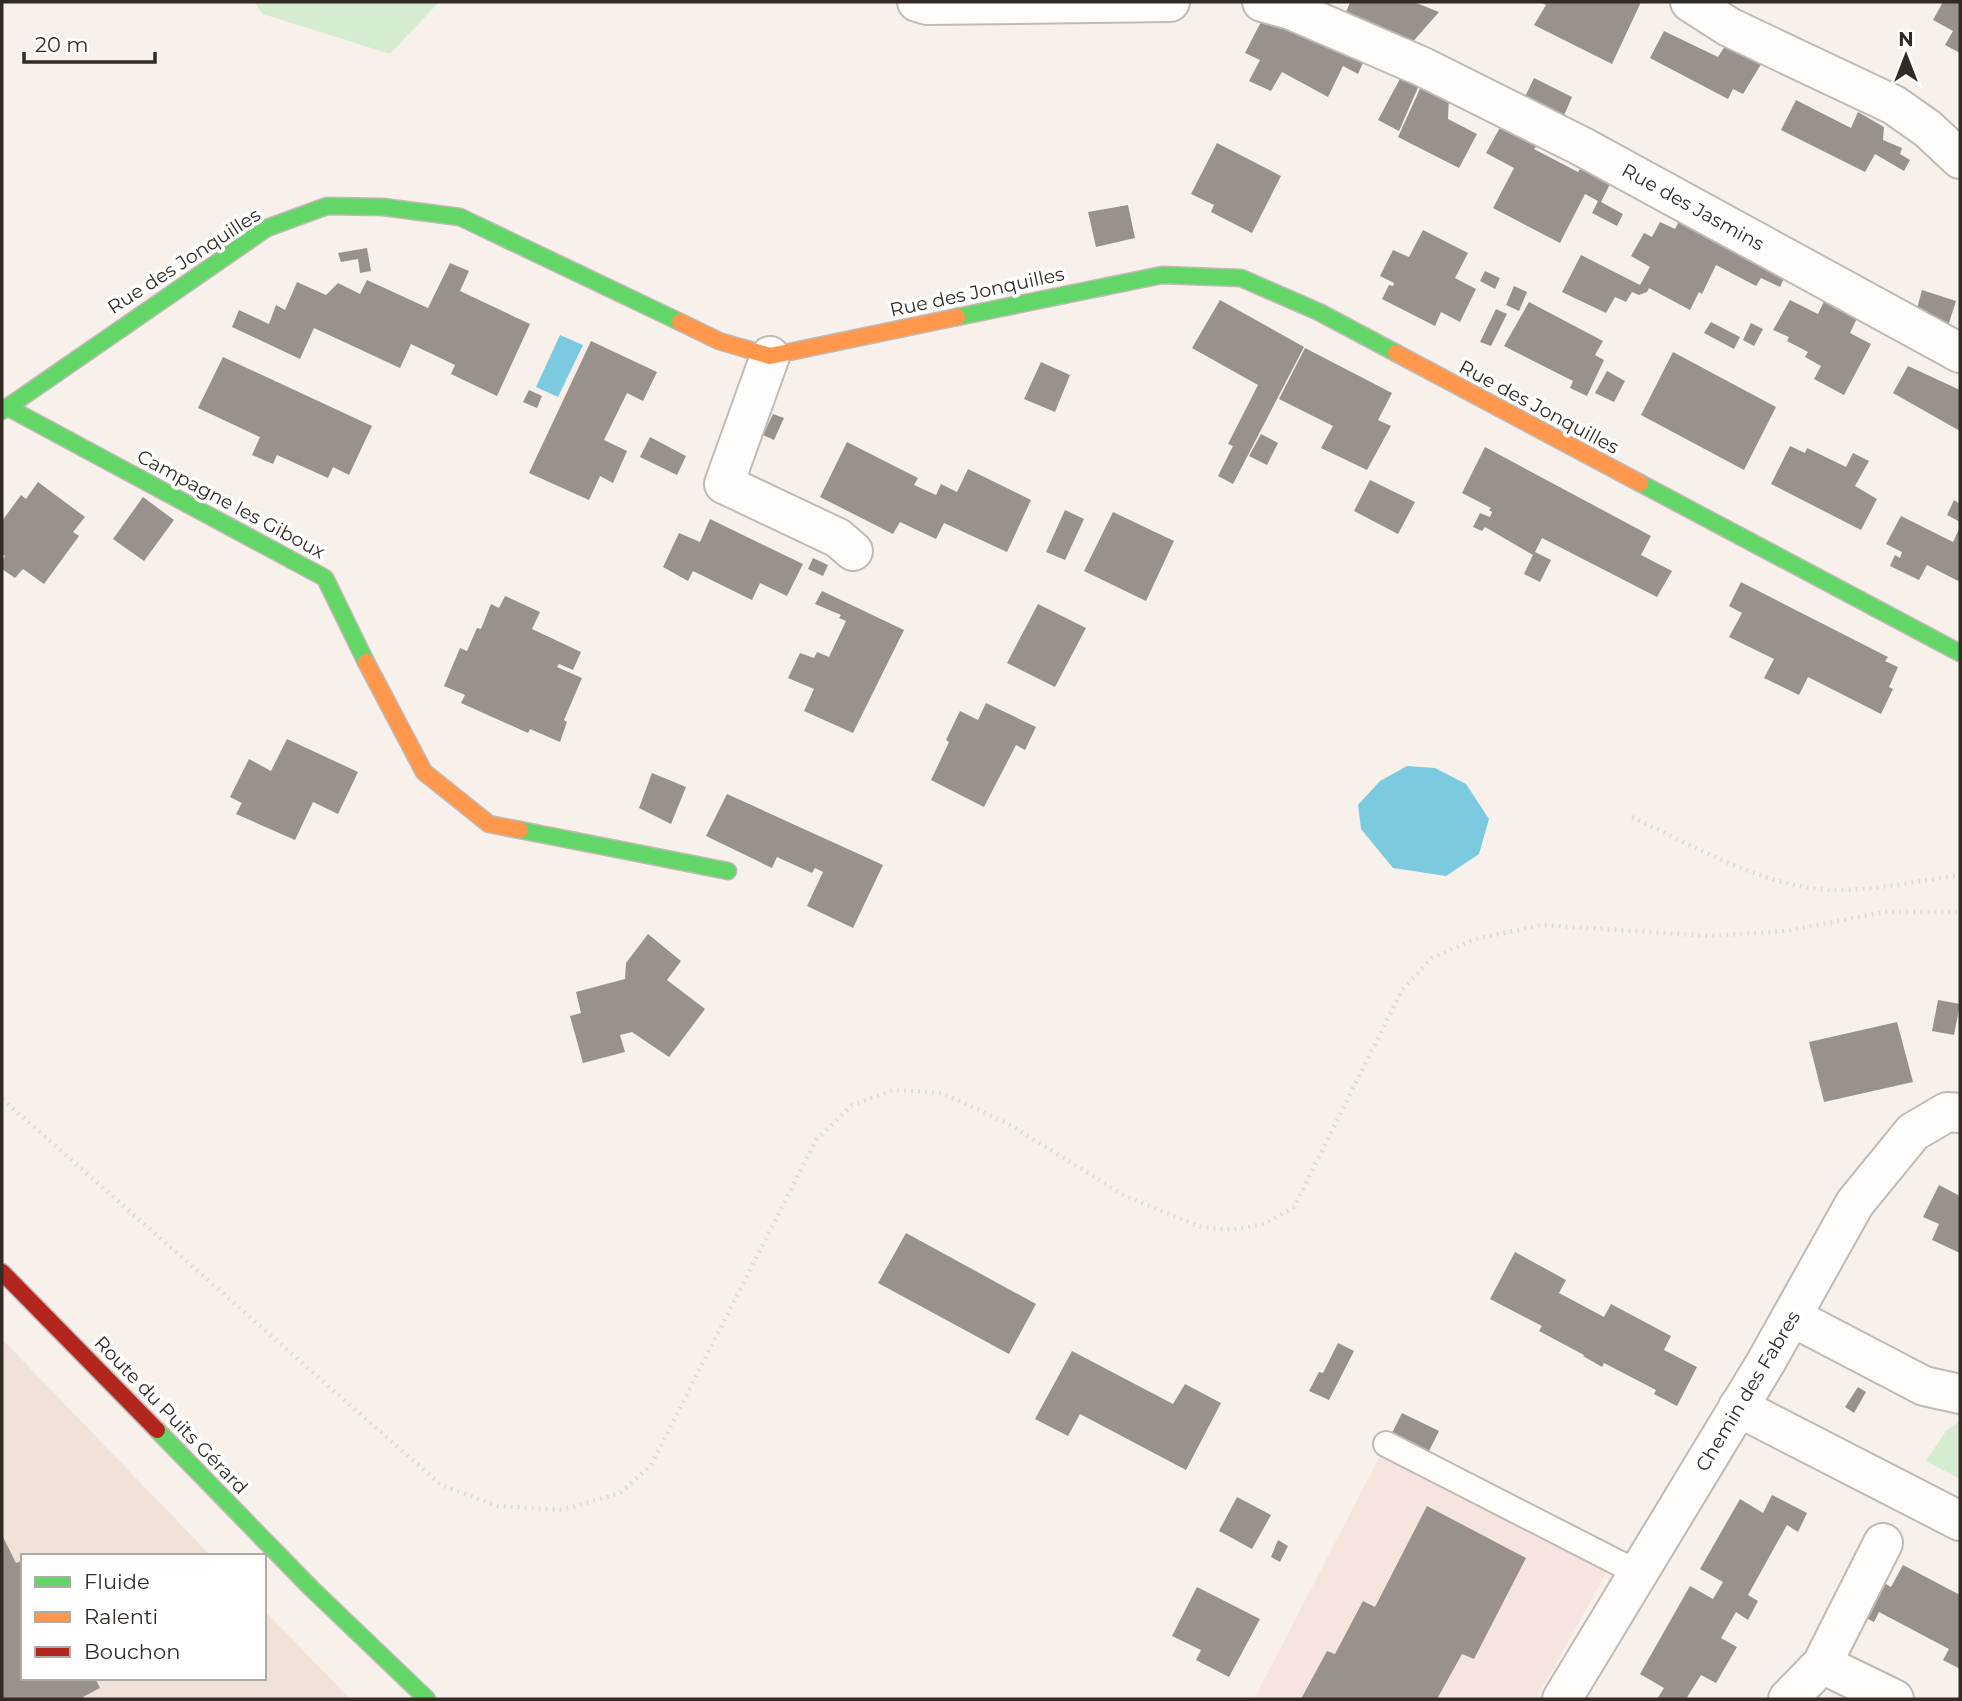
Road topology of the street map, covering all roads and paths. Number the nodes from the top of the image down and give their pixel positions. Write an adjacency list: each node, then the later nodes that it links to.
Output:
1 (917, 2): 2 (street)
2 (1170, 2)
3 (1262, 2): 7 (street, Rue des Jasmins)
4 (1690, 2): 5 (street)
5 (1944, 129): 6 (street)
6 (1960, 159)
7 (1960, 353)
8 (769, 356): 9 (street, Rue des Jonquilles); 10 (street); 11 (street, Rue des Jonquilles)
9 (4, 409): 13 (street, Campagne les Giboux)
10 (853, 551)
11 (1960, 653)
12 (1632, 817): 14 (path)
13 (728, 871)
14 (1960, 876)
15 (1960, 912): 16 (path)
16 (2, 1099)
17 (1960, 1113): 19 (street, Chemin des Fabres)
18 (2, 1272): 26 (street, Route du Puits Gérard)
19 (1792, 1317): 20 (street); 21 (street, Chemin des Fabres)
20 (1960, 1394)
21 (1738, 1407): 23 (street); 25 (street, Chemin des Fabres)
22 (1387, 1444): 25 (lane)
23 (1960, 1521)
24 (1883, 1543): 27 (street)
25 (1637, 1573): 30 (street, Chemin des Fabres)
26 (311, 1588): 28 (street, Route du Puits Gérard); 29 (street, Route du Puits Gérard)
27 (1822, 1664): 31 (street); 32 (street)
28 (407, 1699)
29 (427, 1699)
30 (1562, 1699)
31 (1788, 1699)
32 (1894, 1699)

